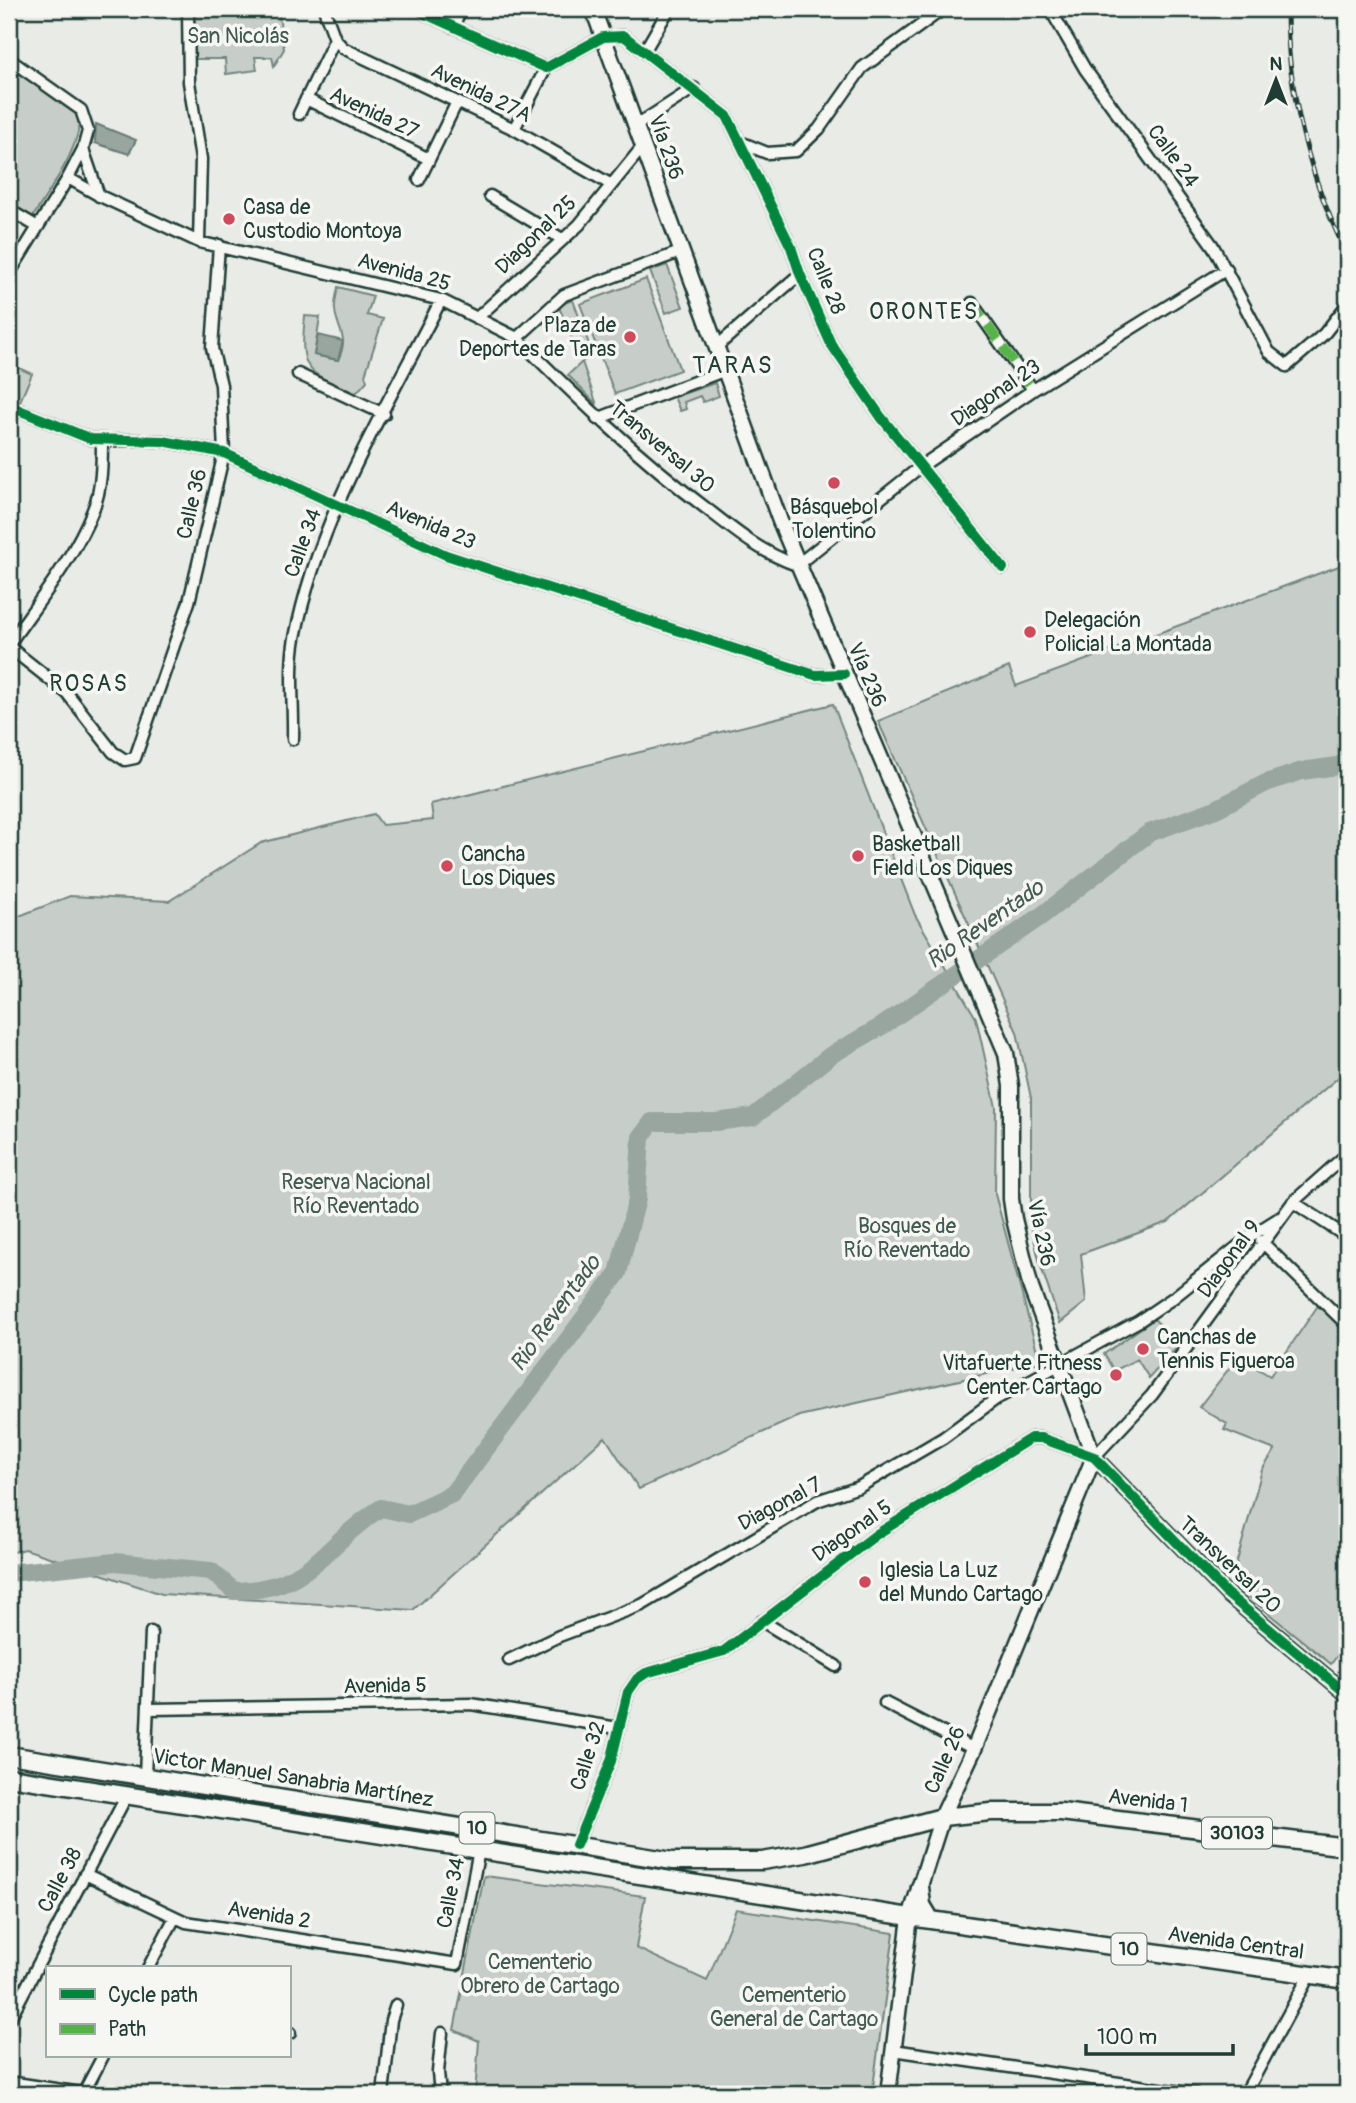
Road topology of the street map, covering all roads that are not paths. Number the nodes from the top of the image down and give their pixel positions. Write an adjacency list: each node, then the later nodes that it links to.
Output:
1 (188, 9): 33 (street)
2 (324, 9): 11 (street)
3 (414, 9): 9 (street)
4 (461, 9): 9 (street)
5 (593, 9): 10 (main road, Vía 236)
6 (669, 9): 12 (street)
7 (943, 9): 21 (street)
8 (1051, 9): 36 (street, Calle 24)
9 (453, 27): 14 (street)
10 (603, 37): 12 (street, Calle 28); 14 (street); 19 (main road, Vía 236)
11 (335, 39): 16 (street); 17 (street, Avenida 27A)
12 (645, 50): 15 (street, Calle 28)
13 (9, 59): 23 (street)
14 (546, 68): 20 (street)
15 (694, 89): 19 (street); 21 (street, Calle 28)
16 (306, 99): 18 (street); 24 (street, Avenida 27)
17 (457, 102): 20 (street, Avenida 27A); 24 (street)
18 (299, 114)
19 (637, 125): 22 (main road, Vía 236)
20 (514, 129): 27 (street, Avenida 27A)
21 (740, 142): 38 (street, Calle 28)
22 (644, 145): 27 (street, Diagonal 25); 35 (main road, Vía 236)
23 (83, 149): 25 (street); 28 (street)
24 (427, 158): 26 (street)
25 (68, 178): 28 (street, Avenida 25); 31 (street)
26 (419, 180)
27 (610, 184): 32 (street, Diagonal 25)
28 (100, 196): 33 (street, Avenida 25)
29 (490, 196): 32 (street)
30 (9, 210): 31 (street)
31 (38, 227): 37 (street)
32 (562, 239): 42 (street, Diagonal 25)
33 (199, 242): 34 (street, Avenida 25)
34 (219, 244): 39 (street, Avenida 25); 52 (street, Calle 36)
35 (680, 252): 43 (street); 44 (main road, Vía 236)
36 (1227, 269): 41 (street, Calle 24); 47 (street, Diagonal 23)
37 (9, 274)
38 (800, 274): 44 (street); 53 (street, Calle 28)
39 (442, 300): 42 (street, Avenida 25); 49 (street, Calle 34)
40 (972, 303): 47 (street)
41 (1347, 305)
42 (478, 317): 43 (street, Avenida 25)
43 (517, 338): 50 (street, Transversal 30)
44 (715, 348): 45 (main road, Vía 236)
45 (723, 371): 50 (street); 55 (main road, Vía 236)
46 (298, 374): 49 (street)
47 (1033, 390): 53 (street, Diagonal 23)
48 (9, 406): 51 (street, Avenida 23)
49 (384, 414): 54 (street, Calle 34)
50 (597, 419): 55 (street, Transversal 30)
51 (102, 440): 52 (street, Avenida 23); 57 (street)
52 (224, 453): 54 (street, Avenida 23); 57 (street, Calle 36)
53 (920, 467): 55 (street, Diagonal 23); 56 (street, Calle 28)
54 (338, 504): 58 (street, Avenida 23); 59 (street, Calle 34)
55 (797, 565): 58 (main road, Vía 236)
56 (1003, 568)
57 (9, 645)
58 (844, 674): 67 (main road, Vía 236)
59 (293, 739)
60 (1347, 1154): 61 (street, Diagonal 9)
61 (1293, 1202): 62 (street, Diagonal 9); 64 (street)
62 (1282, 1216): 63 (street, Diagonal 7); 65 (street, Diagonal 9)
63 (1252, 1235): 65 (street); 67 (street, Diagonal 7)
64 (1347, 1237)
65 (1265, 1244): 66 (street); 68 (street, Diagonal 9)
66 (1347, 1325)
67 (1061, 1364): 68 (main road, Transversal 20); 71 (street, Diagonal 7)
68 (1094, 1457): 69 (street, Diagonal 5); 74 (street, Transversal 20); 78 (main road, Calle 26)
69 (762, 1621): 72 (street); 73 (street, Diagonal 5)
70 (151, 1632): 76 (street)
71 (509, 1660)
72 (836, 1666)
73 (637, 1679): 77 (street, Calle 32)
74 (1347, 1693)
75 (885, 1703): 78 (street)
76 (150, 1709): 77 (street, Avenida 5); 80 (street)
77 (618, 1728): 86 (street, Calle 32)
78 (974, 1749): 83 (main road, Calle 26)
79 (11, 1758): 80 (main road, Victor Manuel Sanabria Martínez / 10)
80 (145, 1776): 84 (main road, Victor Manuel Sanabria Martínez / 10)
81 (9, 1777): 82 (main road, Victor Manuel Sanabria Martínez / 10)
82 (127, 1795): 87 (main road, Victor Manuel Sanabria Martínez / 10); 90 (street, Calle 38)
83 (942, 1817): 86 (main road, Victor Manuel Sanabria Martínez / 10); 88 (main road, Avenida 1 / 30103); 91 (main road, Calle 26)
84 (465, 1826): 85 (main road, Victor Manuel Sanabria Martínez / 10); 87 (main road)
85 (483, 1829): 86 (main road, Victor Manuel Sanabria Martínez / 10); 89 (street, Calle 34)
86 (576, 1845)
87 (460, 1847): 89 (main road, Victor Manuel Sanabria Martínez / 10)
88 (1347, 1847)
89 (480, 1850): 92 (main road, Victor Manuel Sanabria Martínez / 10); 95 (street, Calle 34)
90 (85, 1874): 93 (street, Avenida 2); 100 (street, Calle 38)
91 (920, 1887): 92 (main road, Calle 26); 94 (main road)
92 (911, 1917): 94 (main road, Avenida Central / 10); 102 (main road, Calle 26)
93 (174, 1919): 95 (street, Avenida 2); 96 (street)
94 (931, 1920): 97 (main road, Avenida Central / 10)
95 (457, 1964)
96 (149, 1966)
97 (1310, 1975): 98 (main road, Avenida Central / 10); 111 (street)
98 (1347, 1980)
99 (396, 2005): 107 (street)
100 (9, 2020)
101 (442, 2033): 108 (street)
102 (894, 2050): 109 (main road, Calle 26); 110 (street)
103 (102, 2058): 105 (street)
104 (9, 2082): 105 (street)
105 (83, 2094): 106 (street)
106 (88, 2094)
107 (383, 2094)
108 (440, 2094)
109 (888, 2094)
110 (1195, 2094)
111 (1245, 2094)

